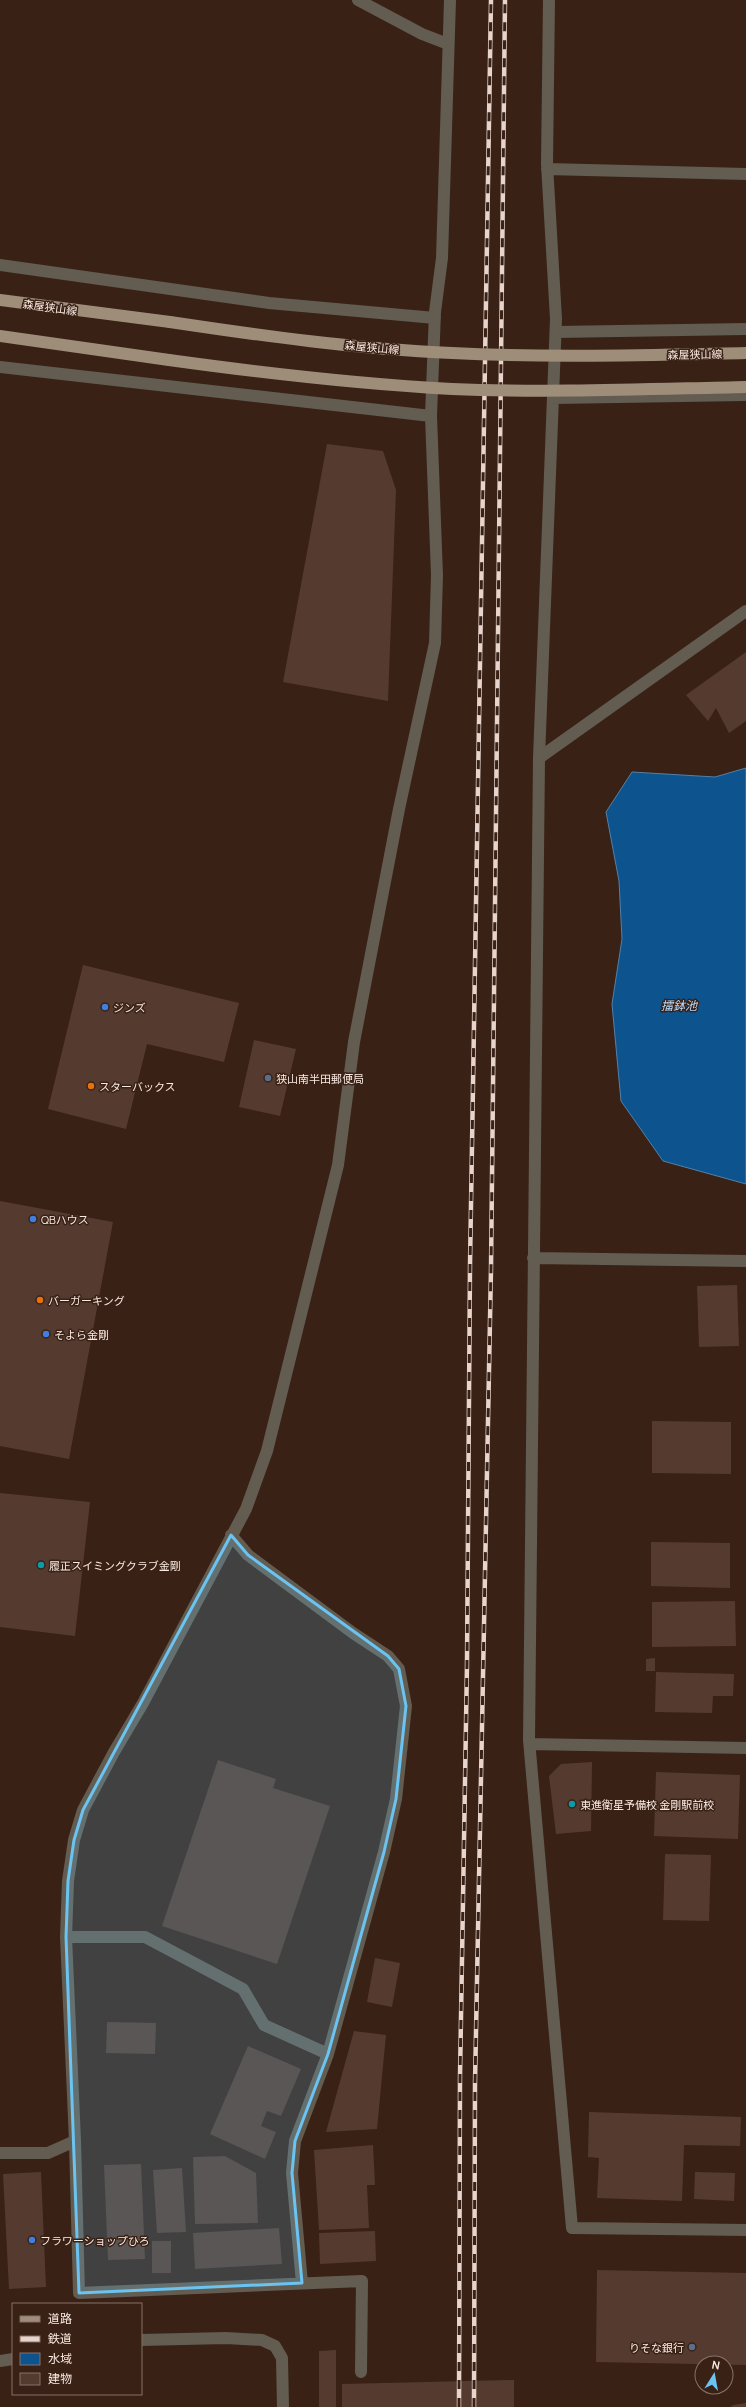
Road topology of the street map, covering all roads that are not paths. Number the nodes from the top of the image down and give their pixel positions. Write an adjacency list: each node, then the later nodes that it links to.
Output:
1 (358, 0): 4 (street)
2 (450, 0): 4 (street)
3 (549, 0): 5 (street)
4 (448, 44): 9 (street)
5 (547, 169): 6 (street); 11 (street)
6 (746, 174)
7 (0, 265): 9 (street)
8 (0, 300): 13 (main road, 森屋狭山線, bridge)
9 (435, 318): 18 (street)
10 (746, 329): 11 (street)
11 (556, 332): 17 (street)
12 (0, 336): 15 (main road, bridge)
13 (746, 353)
14 (0, 367): 18 (street)
15 (746, 387)
16 (746, 395): 17 (street)
17 (553, 398): 20 (street)
18 (431, 416): 23 (street)
19 (746, 611): 20 (street)
20 (539, 758): 21 (street)
21 (533, 1258): 22 (street); 24 (street)
22 (746, 1261)
23 (231, 1535): 26 (street); 27 (street)
24 (530, 1744): 25 (street); 30 (street)
25 (746, 1748)
26 (66, 1937): 27 (street); 28 (street)
27 (328, 2054): 31 (street)
28 (75, 2141): 29 (street); 31 (street)
29 (0, 2153)
30 (746, 2230)
31 (302, 2277): 35 (street)
32 (142, 2340): 36 (street)
33 (12, 2359): 34 (street)
34 (0, 2361)
35 (361, 2372)
36 (284, 2407)

